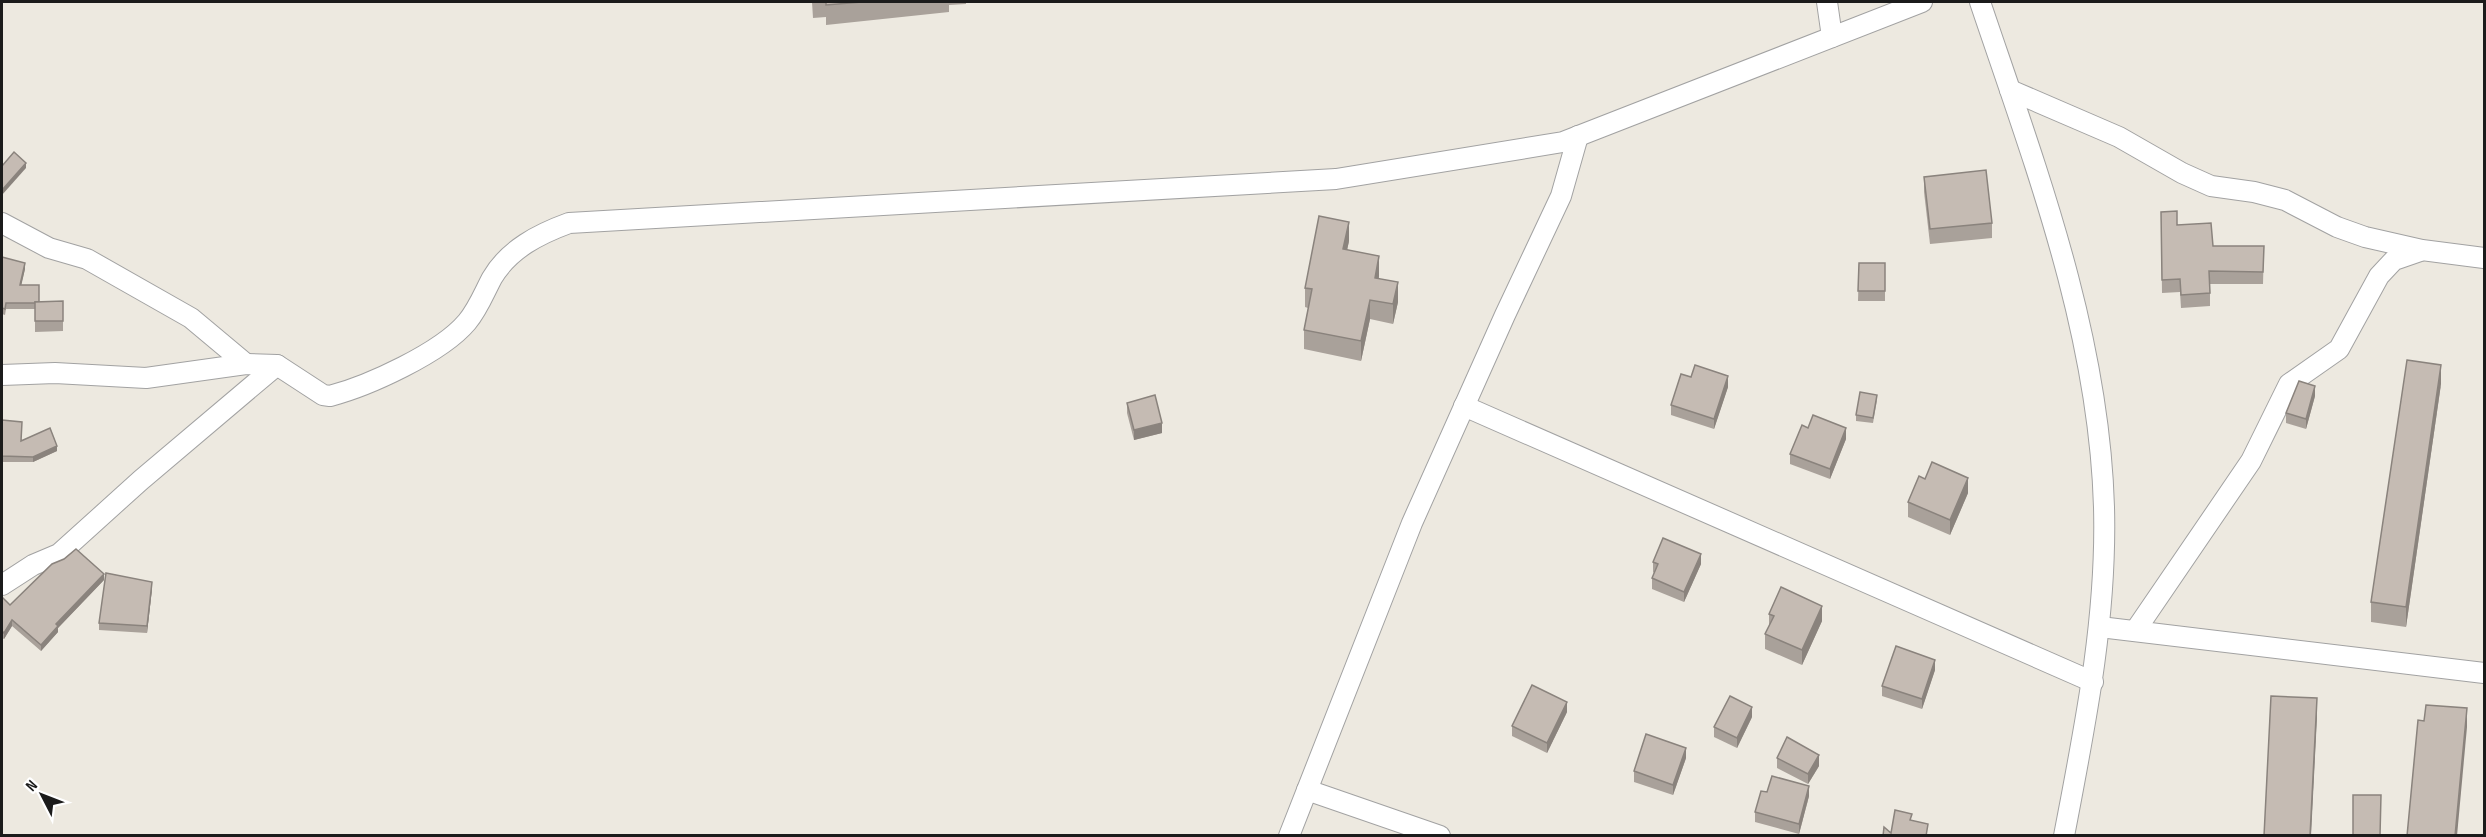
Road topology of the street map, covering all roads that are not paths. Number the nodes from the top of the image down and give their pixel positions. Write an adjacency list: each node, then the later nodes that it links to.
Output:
1 (1827, 2): 4 (street)
2 (1922, 2): 4 (street)
3 (1980, 2): 5 (street)
4 (1832, 37): 6 (street)
5 (2010, 90): 8 (street); 15 (street)
6 (1578, 136): 11 (street); 13 (street)
7 (2, 223): 10 (street)
8 (2422, 250): 9 (street); 16 (street)
9 (2484, 258)
10 (246, 364): 11 (street); 12 (street)
11 (277, 365): 14 (street)
12 (2, 375)
13 (1464, 406): 18 (street); 19 (street)
14 (2, 585)
15 (2100, 627): 16 (street); 18 (street)
16 (2134, 631): 17 (street)
17 (2484, 673)
18 (2093, 682): 22 (street)
19 (1307, 790): 20 (street); 21 (street)
20 (1289, 836)
21 (1440, 836)
22 (2064, 836)

